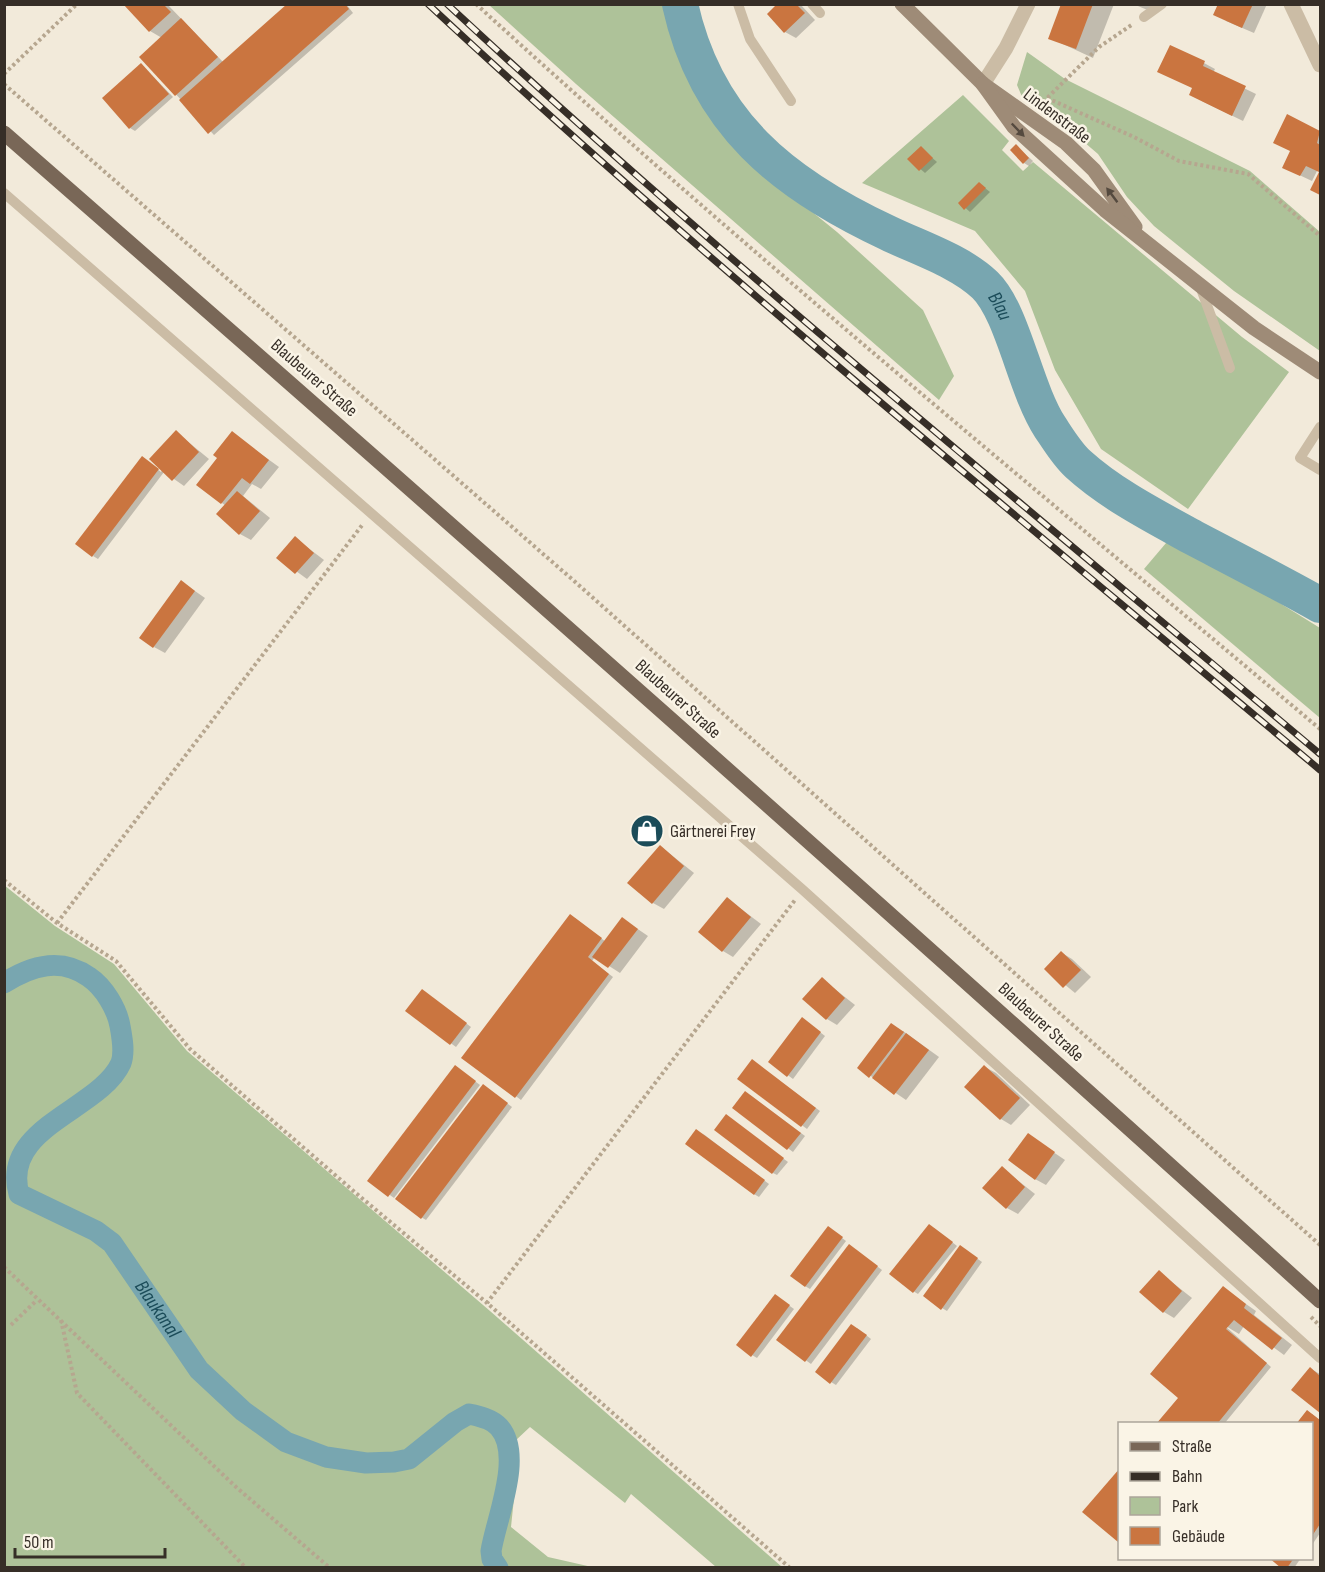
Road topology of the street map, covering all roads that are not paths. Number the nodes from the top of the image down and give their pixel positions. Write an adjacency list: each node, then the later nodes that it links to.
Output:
1 (738, 4): 11 (lane)
2 (812, 4): 7 (lane)
3 (902, 4): 10 (street, Lindenstraße)
4 (1028, 4): 10 (street)
5 (1162, 4): 8 (lane)
6 (1291, 4): 9 (street)
7 (820, 13)
8 (1143, 17)
9 (1320, 65)
10 (982, 84): 14 (street, Lindenstraße, one-way to 14); 14 (street, Lindenstraße, one-way to 10)
11 (791, 101)
12 (4, 133): 20 (main road, Blaubeurer Straße)
13 (4, 193): 21 (lane)
14 (1146, 242): 15 (street, Lindenstraße)
15 (1200, 286): 16 (lane); 17 (street, Lindenstraße)
16 (1230, 368)
17 (1320, 372)
18 (1320, 427): 19 (lane)
19 (1320, 470)
20 (1320, 1301)
21 (1320, 1358)

